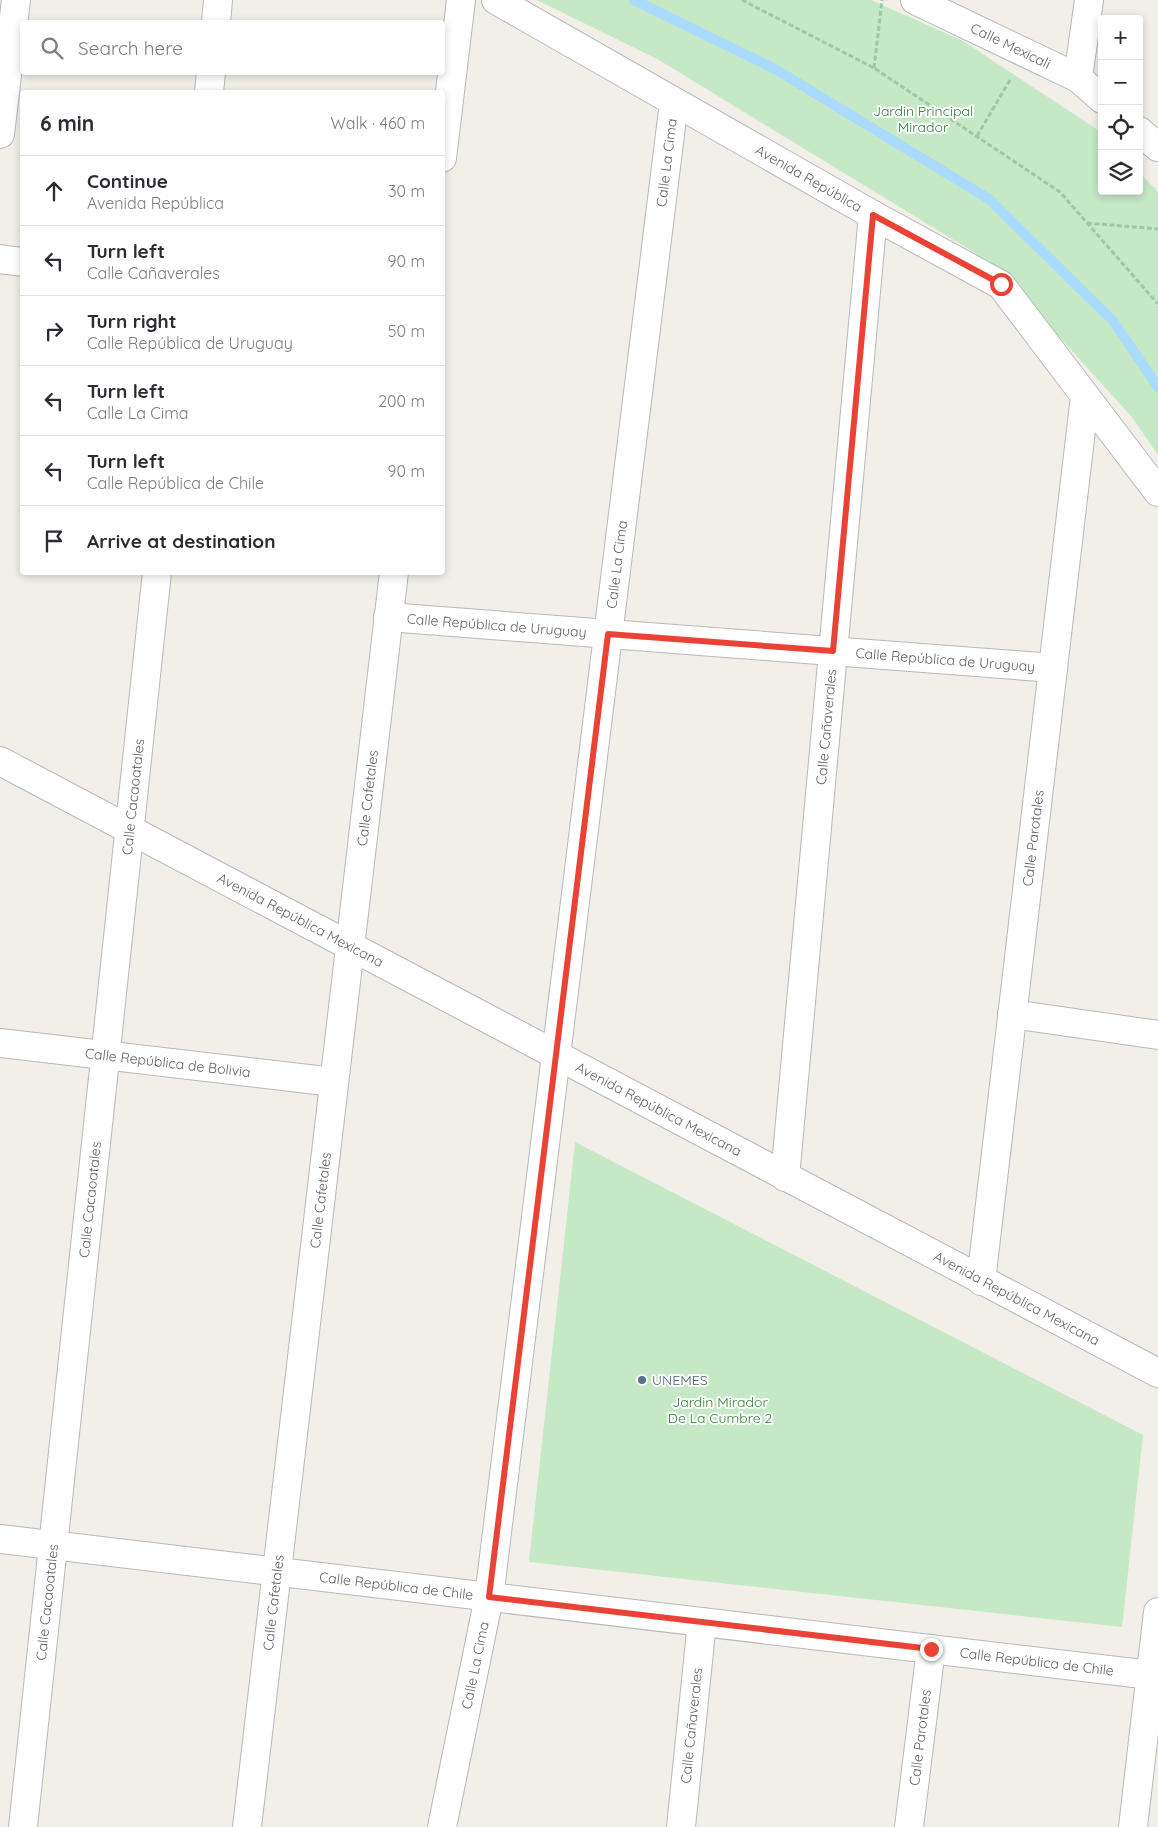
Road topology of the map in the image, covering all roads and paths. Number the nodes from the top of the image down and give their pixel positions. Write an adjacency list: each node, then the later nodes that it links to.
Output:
1 (16, 0): 18 (street)
2 (218, 0): 9 (street)
3 (461, 0): 17 (street)
4 (496, 0): 16 (street, Avenida República)
5 (742, 0): 11 (path)
6 (882, 0): 11 (path)
7 (915, 0): 10 (street, Calle Mexicali)
8 (1089, 0): 13 (street)
9 (216, 20)
10 (1026, 54): 13 (street, Calle Mexicali); 20 (path)
11 (874, 68): 20 (path)
12 (211, 75): 14 (street)
13 (1078, 78): 15 (street, Calle Mexicali)
14 (209, 90)
15 (1098, 96)
16 (674, 102): 22 (street, Avenida República); 33 (street, Calle La Cima)
17 (445, 133)
18 (0, 134)
19 (1143, 134): 21 (street)
20 (977, 136): 23 (path)
21 (1158, 147)
22 (873, 215): 28 (street, Avenida República); 34 (street, Calle Cañaverales)
23 (1087, 223): 24 (path); 27 (path)
24 (1158, 229)
25 (0, 259): 26 (street)
26 (20, 262)
27 (1158, 304)
28 (1085, 396): 29 (street, Avenida República); 35 (street, Calle Parotales)
29 (1158, 492)
30 (157, 575): 37 (street, Calle Cacaoatales)
31 (394, 575): 32 (street, Calle Cafetales)
32 (388, 617): 33 (street, Calle República de Uruguay); 38 (street, Calle Cafetales)
33 (608, 634): 34 (street, Calle República de Uruguay); 42 (street, Calle La Cima)
34 (833, 651): 35 (street, Calle República de Uruguay); 45 (street, Calle Cañaverales)
35 (1053, 668): 39 (street, Calle Parotales)
36 (0, 761): 37 (street, Avenida República Mexicana)
37 (129, 829): 38 (street, Avenida República Mexicana); 43 (street, Calle Cacaoatales)
38 (350, 946): 42 (street, Avenida República Mexicana); 44 (street, Calle Cafetales)
39 (1012, 1014): 40 (street); 46 (street, Calle Parotales)
40 (1158, 1035)
41 (0, 1043): 43 (street, Calle República de Bolivia)
42 (556, 1054): 45 (street, Avenida República Mexicana); 51 (street, Calle La Cima)
43 (105, 1055): 44 (street, Calle República de Bolivia); 49 (street, Calle Cacaoatales)
44 (334, 1082): 50 (street, Calle Cafetales)
45 (785, 1177): 46 (street, Avenida República Mexicana)
46 (981, 1281): 47 (street, Avenida República Mexicana)
47 (1158, 1373)
48 (0, 1539): 49 (street, Calle República de Chile)
49 (52, 1545): 50 (street, Calle República de Chile); 58 (street, Calle Cacaoatales)
50 (276, 1571): 51 (street, Calle República de Chile); 59 (street, Calle Cafetales)
51 (489, 1597): 53 (street, Calle República de Chile); 60 (street, Calle La Cima)
52 (1158, 1612): 55 (street)
53 (702, 1622): 54 (street, Calle República de Chile); 61 (street, Calle Cañaverales)
54 (931, 1649): 55 (street, Calle República de Chile); 62 (street, Calle Parotales)
55 (1150, 1676): 63 (street)
56 (0, 1823): 57 (street)
57 (8, 1827)
58 (23, 1827)
59 (247, 1827)
60 (442, 1827)
61 (681, 1827)
62 (909, 1827)
63 (1133, 1827)

